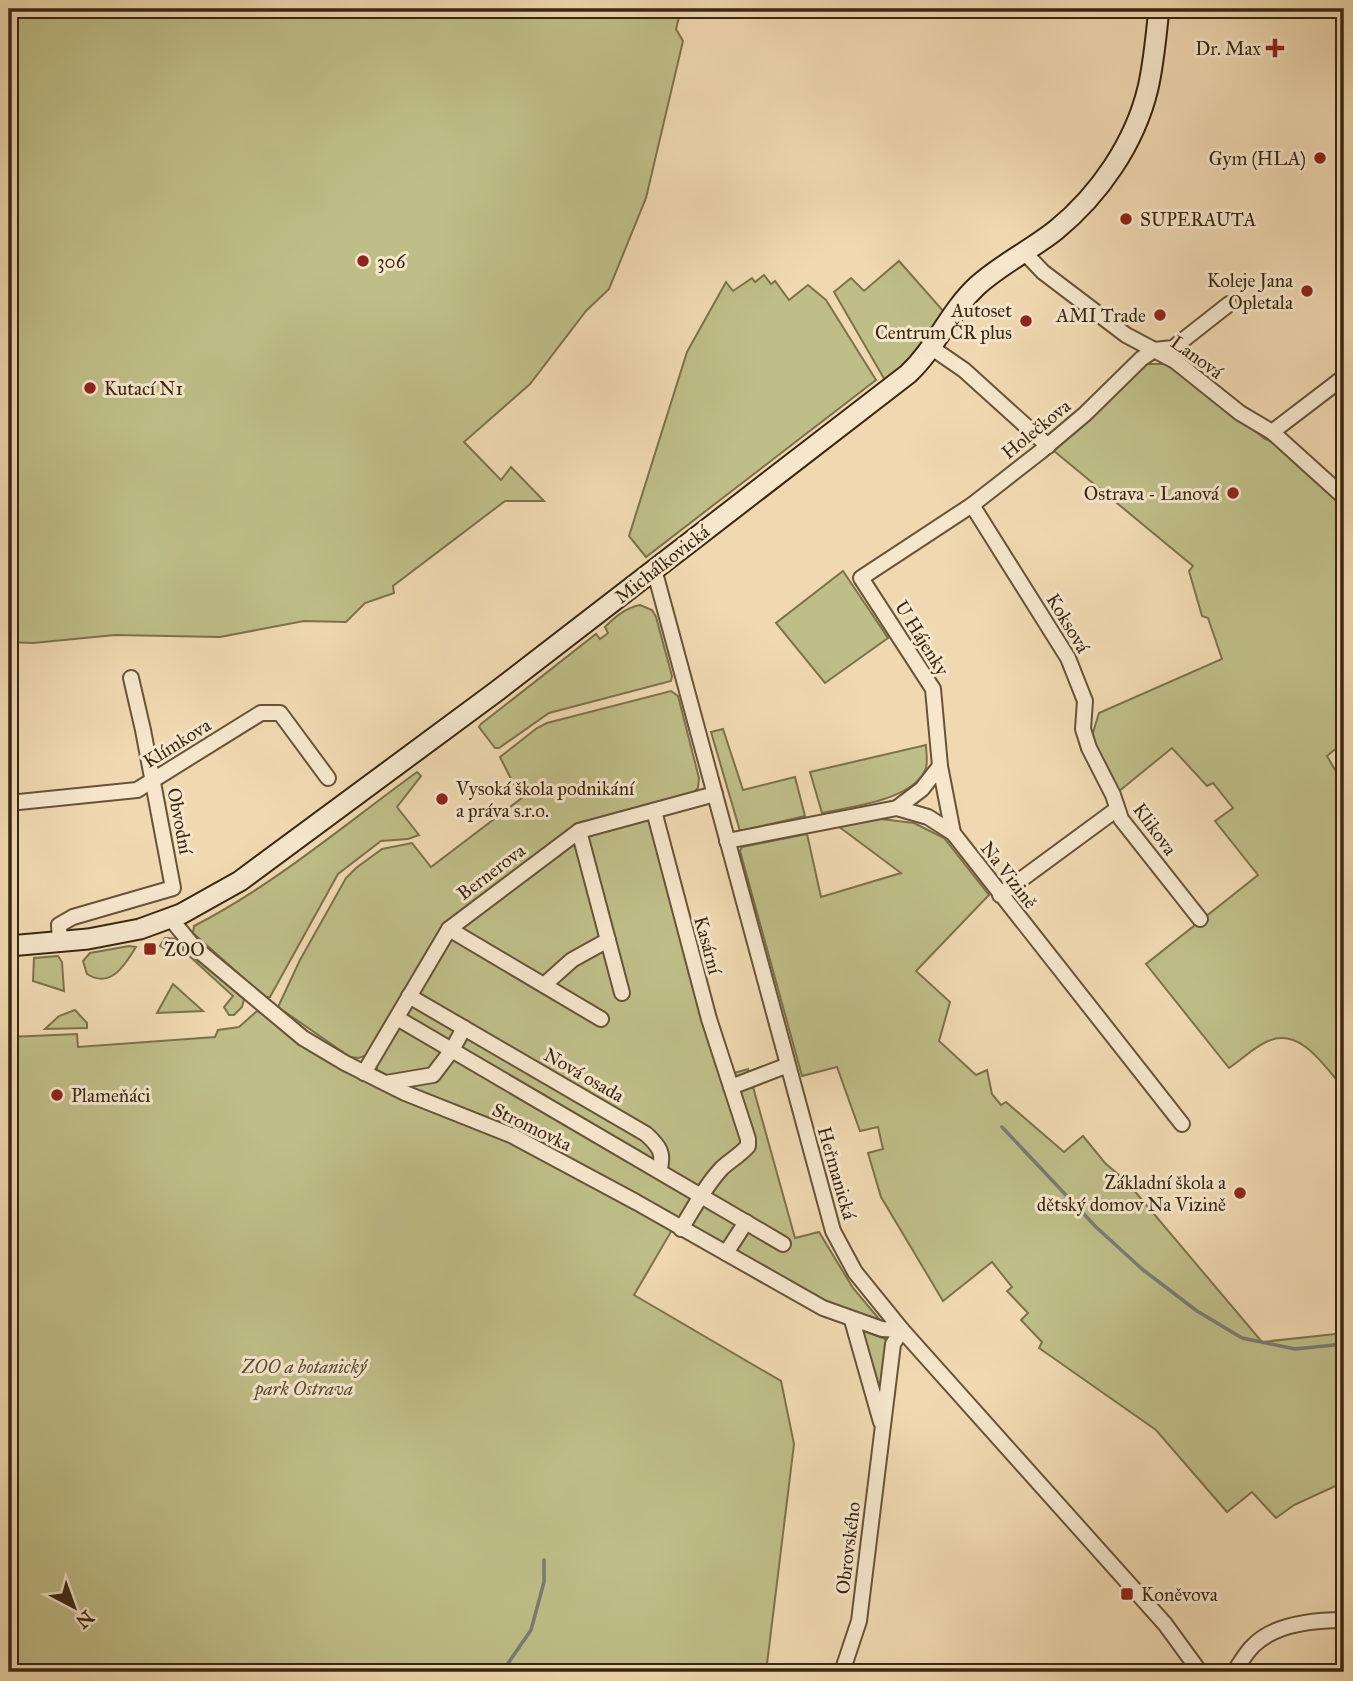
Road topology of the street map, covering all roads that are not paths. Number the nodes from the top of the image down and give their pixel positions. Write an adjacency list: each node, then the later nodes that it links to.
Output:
1 (1159, 9): 2 (street, Michálkovická)
2 (1024, 253): 4 (street, Michálkovická); 5 (street, Lanová)
3 (1228, 304): 5 (street, Holečkova)
4 (932, 348): 8 (street); 11 (street, Michálkovická)
5 (1154, 350): 7 (street, Lanová); 8 (street, Holečkova)
6 (1344, 377): 7 (street)
7 (1272, 432): 9 (street, Lanová)
8 (1048, 446): 10 (street, Holečkova)
9 (1344, 497)
10 (972, 505): 12 (street, Holečkova); 20 (street, Koksová)
11 (654, 569): 17 (street, Heřmanická); 26 (street, Michálkovická)
12 (862, 578): 14 (street, U Hájenky)
13 (131, 678): 16 (street, Obvodní)
14 (940, 766): 19 (street); 23 (street, U Hájenky)
15 (328, 778): 16 (street, Klímkova)
16 (153, 782): 18 (street, Klímkova); 30 (street, Obvodní)
17 (715, 794): 21 (street, Bernerova); 24 (street, Heřmanická)
18 (9, 803)
19 (897, 808): 23 (street, Na Vizině); 24 (street, Na Vizině)
20 (1117, 809): 25 (street, Klikova); 27 (street, Klikova)
21 (654, 811): 22 (street, Bernerova); 42 (street, Kasární)
22 (579, 831): 28 (street, Bernerova); 29 (street)
23 (953, 834): 25 (street, Na Vizině)
24 (727, 841): 39 (street, Heřmanická)
25 (1000, 895): 43 (street, Na Vizině)
26 (170, 919): 30 (street, Michálkovická); 40 (street, Stromovka)
27 (1200, 919)
28 (449, 929): 32 (street); 34 (street, Bernerova)
29 (608, 940): 32 (street); 33 (street)
30 (60, 943): 31 (street, Michálkovická)
31 (9, 946)
32 (544, 985): 36 (street)
33 (622, 993)
34 (409, 996): 35 (street, Bernerova); 37 (street, Nová osada)
35 (397, 1018): 38 (street); 40 (street, Bernerova)
36 (601, 1019)
37 (464, 1028): 38 (street); 44 (street, Nová osada)
38 (452, 1050): 41 (street); 44 (street)
39 (788, 1065): 42 (street); 51 (street, Heřmanická)
40 (364, 1073): 41 (street, Stromovka)
41 (386, 1083): 47 (street, Stromovka)
42 (731, 1087): 45 (street, Kasární)
43 (1182, 1124)
44 (659, 1171): 45 (street)
45 (701, 1196): 46 (street); 47 (street)
46 (746, 1222): 48 (street); 49 (street)
47 (681, 1229): 49 (street, Stromovka)
48 (783, 1244)
49 (726, 1254): 50 (street, Stromovka)
50 (852, 1320): 51 (street, Stromovka); 52 (street, Obrovského)
51 (902, 1329): 52 (street, Obrovského); 55 (street, Heřmanická)
52 (883, 1427): 54 (street, Obrovského)
53 (1344, 1620): 56 (street)
54 (842, 1672)
55 (1200, 1672)
56 (1234, 1672)

